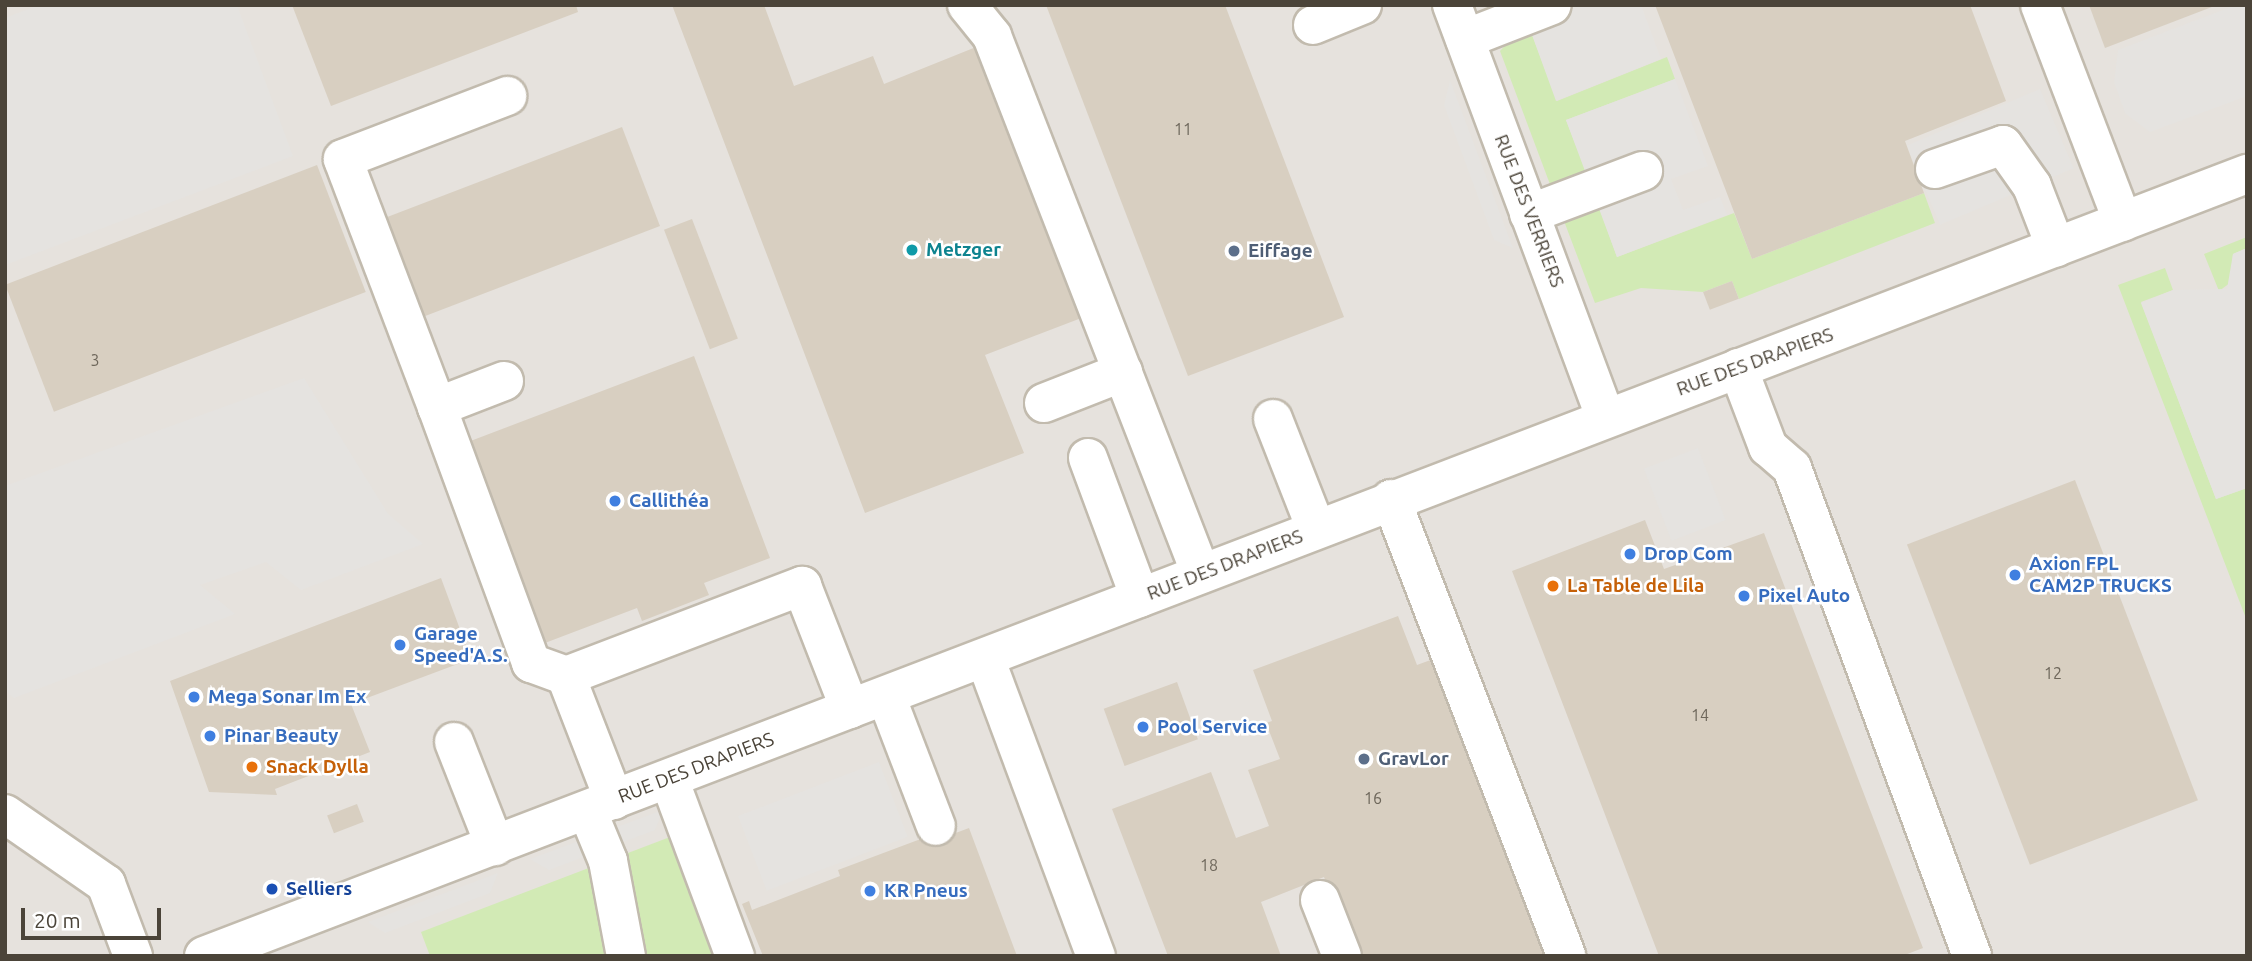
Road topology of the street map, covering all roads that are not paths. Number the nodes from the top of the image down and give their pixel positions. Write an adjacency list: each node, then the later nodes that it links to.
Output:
1 (967, 5): 15 (street)
2 (1362, 5): 6 (street)
3 (1552, 5): 5 (street)
4 (2040, 5): 12 (street)
5 (1458, 22): 11 (street, RUE DES VERRIERS)
6 (1313, 25)
7 (507, 96): 18 (street)
8 (1935, 169): 13 (street)
9 (1643, 171): 11 (street)
10 (2247, 174): 12 (street, RUE DES DRAPIERS)
11 (1529, 214): 19 (street, RUE DES VERRIERS)
12 (2123, 222): 13 (street, RUE DES DRAPIERS)
13 (2056, 248): 14 (street, RUE DES DRAPIERS)
14 (1738, 368): 19 (street, RUE DES DRAPIERS); 44 (street)
15 (1123, 372): 17 (street); 24 (street)
16 (504, 381): 18 (street)
17 (1044, 403)
18 (437, 407): 27 (street)
19 (1605, 418): 22 (street, RUE DES DRAPIERS)
20 (1273, 419): 23 (street)
21 (1088, 458): 25 (street)
22 (1391, 499): 23 (street, RUE DES DRAPIERS); 43 (street)
23 (1316, 529): 24 (street, RUE DES DRAPIERS)
24 (1201, 575): 25 (street, RUE DES DRAPIERS)
25 (1140, 598): 26 (street, RUE DES DRAPIERS)
26 (985, 658): 28 (street, RUE DES DRAPIERS); 41 (street)
27 (566, 676): 29 (street); 32 (street)
28 (886, 696): 29 (street, RUE DES DRAPIERS); 34 (street)
29 (850, 709): 31 (street, RUE DES DRAPIERS)
30 (454, 742): 35 (street)
31 (669, 779): 32 (street, RUE DES DRAPIERS); 40 (street)
32 (601, 805): 35 (street, RUE DES DRAPIERS); 39 (street)
33 (5, 814): 37 (street)
34 (936, 826)
35 (495, 846): 38 (street, RUE DES DRAPIERS)
36 (1320, 900): 42 (street)
37 (133, 956)
38 (204, 956)
39 (626, 956)
40 (735, 956)
41 (1096, 956)
42 (1342, 956)
43 (1566, 956)
44 (1972, 956)

